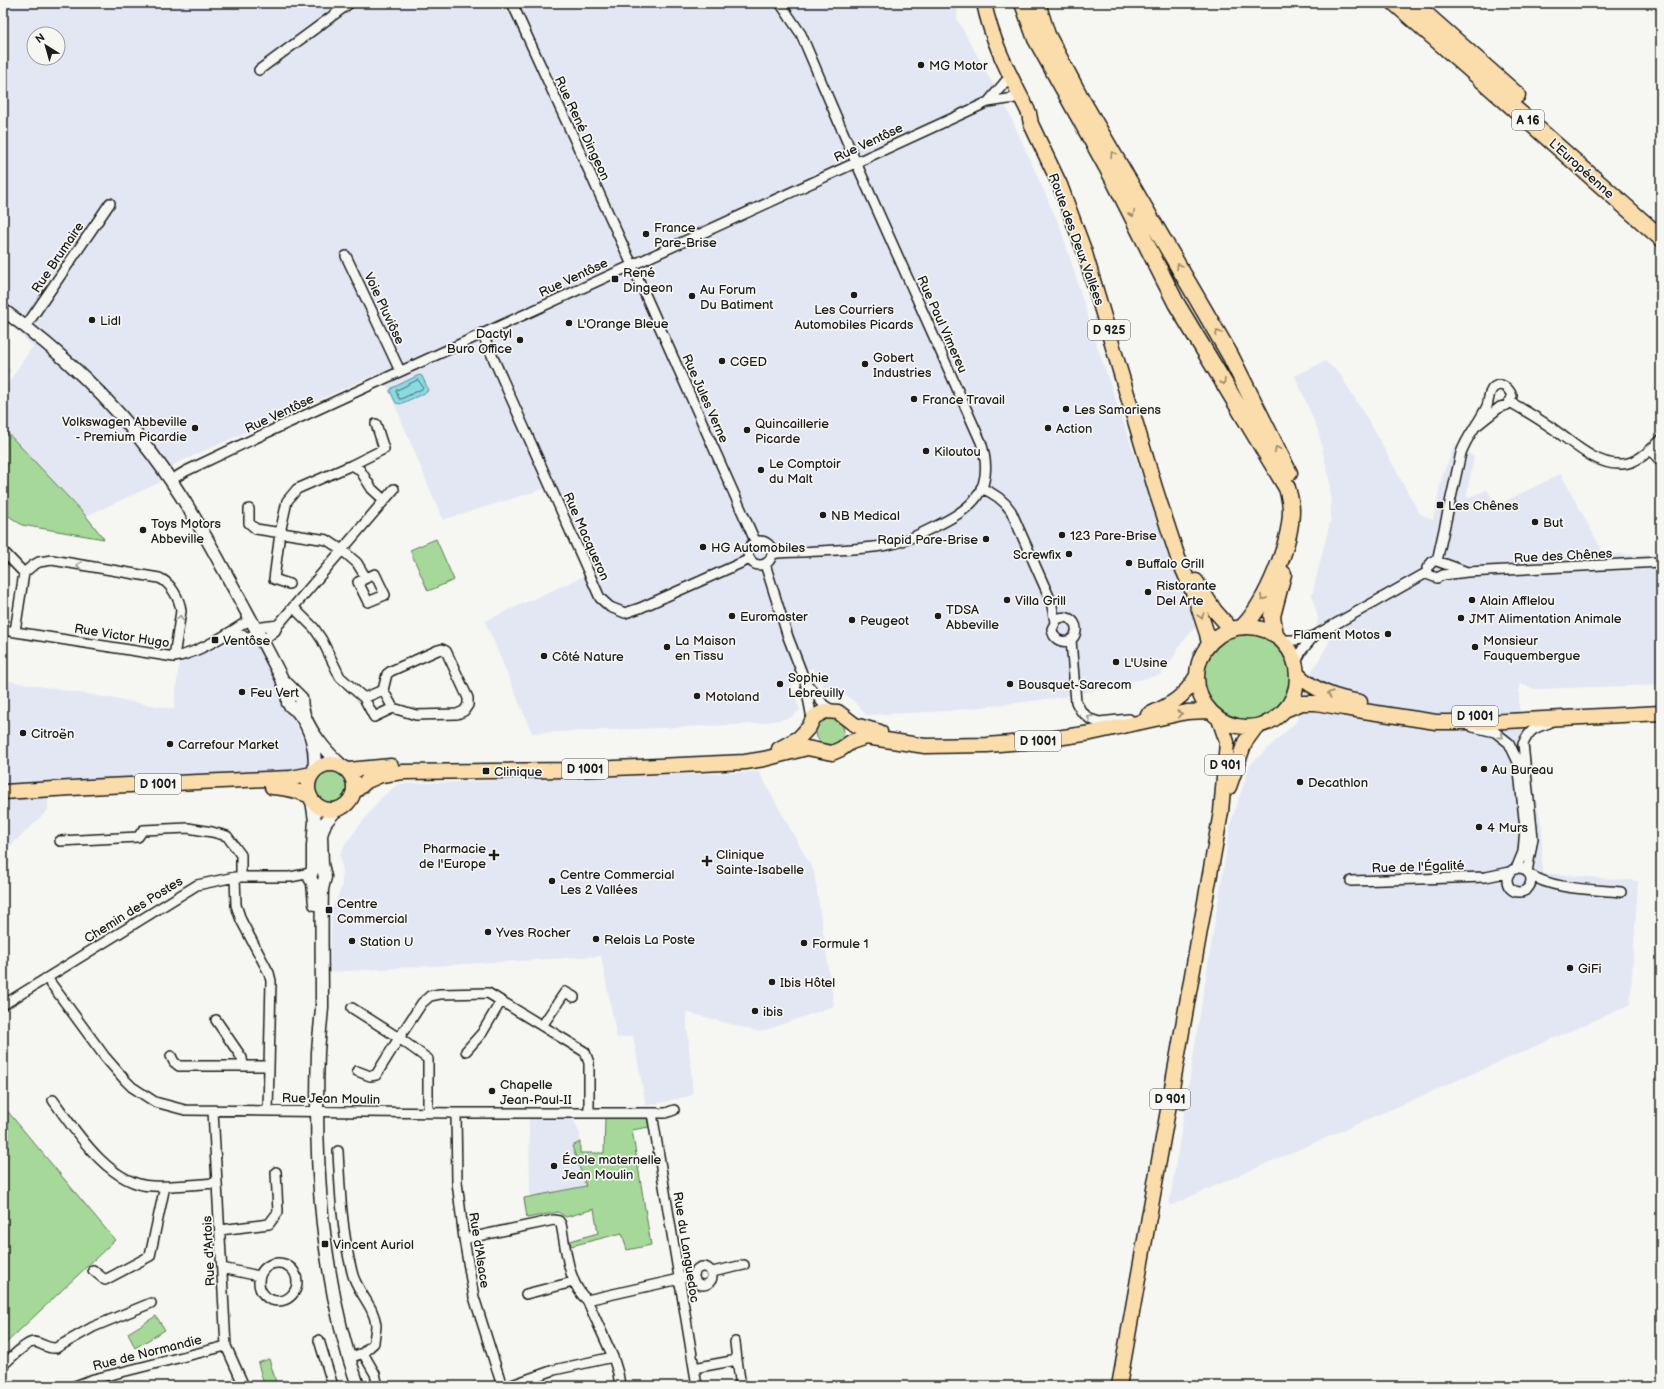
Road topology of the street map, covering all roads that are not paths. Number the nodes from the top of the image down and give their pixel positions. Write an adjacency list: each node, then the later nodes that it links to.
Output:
1 (350, 3): 14 (street)
2 (512, 3): 28 (street, Rue René Dingeon)
3 (780, 3): 23 (street)
4 (977, 3): 15 (main road, Route des Deux Vallées / D 925)
5 (984, 3): 21 (main road, Route des Deux Vallées / D 925)
6 (1013, 3): 16 (highway)
7 (1023, 3): 16 (highway)
8 (1030, 3): 18 (highway)
9 (1037, 3): 18 (highway)
10 (1388, 3): 22 (highway)
11 (1395, 3): 22 (highway, L'Européenne / A 16)
12 (1413, 3): 20 (highway, L'Européenne / A 16)
13 (1422, 3): 20 (highway)
14 (258, 70)
15 (1006, 81): 17 (main road, Route des Deux Vallées / D 925); 19 (street, Rue Ventôse)
16 (1065, 94): 68 (highway, one-way to 68)
17 (1015, 98): 19 (street, Rue Ventôse); 21 (main road, Route des Deux Vallées / D 925)
18 (1081, 99): 74 (highway, one-way to 18)
19 (988, 102): 23 (street, Rue Ventôse)
20 (1524, 102): 25 (highway, L'Européenne / A 16)
21 (1031, 124): 48 (main road, Route des Deux Vallées / D 925)
22 (1541, 131): 26 (highway, L'Européenne / A 16)
23 (856, 162): 28 (street, Rue Ventôse); 43 (street, Rue Paul Vimereu)
24 (110, 203): 30 (street, Rue Brumaire)
25 (1661, 224)
26 (1661, 238)
27 (346, 256): 32 (street, Voie Pluviôse)
28 (632, 264): 31 (street, Rue Ventôse); 49 (street, Rue Jules Verne)
29 (3, 310): 30 (street)
30 (26, 326): 42 (street)
31 (482, 333): 32 (street, Rue Ventôse); 53 (street, Rue Macqueron)
32 (400, 371): 42 (street, Rue Ventôse)
33 (1490, 399): 34 (street); 35 (street); 37 (street)
34 (1510, 402): 35 (street); 39 (street)
35 (1500, 407): 37 (street)
36 (376, 424): 41 (street)
37 (1475, 427): 54 (street)
38 (1661, 440): 39 (street)
39 (1650, 450): 40 (street)
40 (1661, 462)
41 (352, 466): 45 (street); 47 (street)
42 (171, 480): 71 (street)
43 (981, 488): 52 (street, Rue Paul Vimereu); 63 (street)
44 (394, 489): 45 (street, Rue Victor Hugo)
45 (384, 500): 50 (street, Rue Victor Hugo)
46 (249, 509): 47 (street)
47 (280, 533): 50 (street); 62 (street)
48 (1174, 540): 68 (main road, Route des Deux Vallées / D 925); 76 (main road, Route des Deux Vallées / D 925, one-way to 76)
49 (756, 543): 52 (street); 53 (street)
50 (342, 550): 61 (street); 64 (street, Rue Victor Hugo)
51 (3, 551): 59 (street)
52 (772, 554): 56 (street)
53 (750, 559): 56 (street)
54 (1440, 562): 57 (street); 58 (street, Rue des Chênes); 60 (street)
55 (1661, 562): 58 (street, Rue des Chênes)
56 (765, 564): 80 (street)
57 (1428, 572): 60 (street); 73 (street)
58 (1467, 572): 60 (street, Rue des Chênes)
59 (24, 573): 70 (street); 77 (street, one-way to 59)
60 (1443, 575)
61 (366, 578)
62 (289, 584)
63 (1051, 601): 65 (street); 66 (street)
64 (293, 607): 67 (street, Rue Victor Hugo); 82 (street)
65 (1064, 617): 66 (street); 75 (street)
66 (1055, 622): 75 (street)
67 (278, 625): 71 (street); 71 (street, Rue Victor Hugo)
68 (1238, 627): 74 (main road); 76 (main road)
69 (3, 630): 70 (street, Rue Victor Hugo)
70 (15, 631): 77 (street, Rue Victor Hugo)
71 (257, 631): 72 (street, Rue Victor Hugo); 72 (street); 83 (street)
72 (232, 632): 77 (street, Rue Victor Hugo)
73 (1314, 636): 74 (street); 78 (street)
74 (1278, 637): 78 (main road)
75 (1071, 640): 91 (street, one-way to 75)
76 (1209, 644): 79 (main road)
77 (174, 657)
78 (1296, 669): 84 (main road, D 1001, one-way to 78); 86 (main road)
79 (1196, 677): 89 (main road); 91 (main road, D 1001)
80 (805, 681): 87 (street); 94 (street)
81 (383, 690): 82 (street); 85 (street); 85 (street)
82 (364, 698): 85 (street)
83 (294, 701): 100 (street); 101 (street)
84 (1661, 707)
85 (393, 708)
86 (1287, 708): 93 (main road, D 1001); 96 (main road)
87 (832, 710): 90 (main road); 94 (main road)
88 (1661, 713): 92 (main road, D 1001)
89 (1214, 715): 95 (main road, D 1001, one-way to 89); 96 (main road); 107 (main road, D 901)
90 (846, 718): 97 (main road); 98 (main road, D 1001)
91 (1142, 718): 95 (main road, D 1001)
92 (1562, 718): 93 (main road, D 1001); 110 (street)
93 (1436, 722): 109 (street, one-way to 109)
94 (810, 723): 99 (main road); 100 (main road, D 1001)
95 (1128, 724): 98 (main road, D 1001)
96 (1256, 727): 107 (main road, D 901)
97 (846, 745): 98 (main road, D 1001); 99 (main road)
98 (947, 745)
99 (819, 750): 103 (main road, D 1001)
100 (345, 768): 101 (main road); 103 (main road)
101 (313, 773): 102 (main road, D 1001); 104 (main road)
102 (3, 792)
103 (354, 792): 106 (main road)
104 (311, 798): 105 (main road, D 1001); 106 (main road); 112 (street)
105 (3, 800)
106 (336, 810): 112 (street)
107 (1221, 812): 133 (main road, D 901)
108 (60, 841): 111 (street)
109 (1513, 870): 110 (street); 113 (street, Rue de l'Égalité); 116 (street)
110 (1528, 873): 115 (street); 117 (street)
111 (238, 877): 112 (street, Chemin des Postes); 119 (street, Chemin des Postes); 130 (street)
112 (316, 877): 138 (street)
113 (1486, 877): 114 (street, Rue de l'Égalité); 116 (street, Rue de l'Égalité)
114 (1351, 881)
115 (1554, 884): 117 (street); 118 (street)
116 (1509, 887): 117 (street)
117 (1527, 888)
118 (1621, 892)
119 (47, 978): 122 (street, Chemin des Postes); 136 (street, Rue Jean Moulin)
120 (574, 997): 125 (street)
121 (501, 1001): 125 (street); 126 (street); 127 (street)
122 (3, 1005)
123 (352, 1008): 126 (street)
124 (216, 1020): 129 (street)
125 (542, 1026): 140 (street)
126 (398, 1038): 131 (street); 139 (street)
127 (466, 1050)
128 (172, 1056): 129 (street)
129 (244, 1066): 130 (street)
130 (269, 1066): 137 (street)
131 (357, 1071)
132 (53, 1100): 146 (street)
133 (1169, 1101): 134 (street); 179 (main road, D 901)
134 (1184, 1104)
135 (674, 1110): 141 (street, Rue Jean Moulin)
136 (213, 1111): 137 (street, Rue Jean Moulin); 145 (street, Rue d'Artois)
137 (268, 1111): 138 (street, Rue Jean Moulin)
138 (318, 1111): 139 (street, Rue Jean Moulin); 165 (street)
139 (428, 1112): 142 (street, Rue Jean Moulin)
140 (589, 1112): 141 (street, Rue Jean Moulin); 142 (street, Rue Jean Moulin)
141 (652, 1113): 155 (street, Rue du Languedoc)
142 (456, 1114): 148 (street, Rue d'Alsace)
143 (338, 1151): 163 (street)
144 (276, 1172): 147 (street)
145 (217, 1183): 146 (street); 147 (street, Rue d'Artois)
146 (165, 1186): 151 (street)
147 (220, 1230): 150 (street, Rue d'Artois)
148 (464, 1240): 156 (street); 174 (street, Rue d'Alsace)
149 (744, 1265): 152 (street)
150 (222, 1268): 153 (street); 162 (street, Rue d'Artois)
151 (93, 1270)
152 (712, 1272): 154 (street); 154 (street)
153 (259, 1276): 153 (street)
154 (693, 1276): 155 (street)
155 (679, 1280): 158 (street); 168 (street, Rue du Languedoc)
156 (573, 1282): 157 (street); 158 (street)
157 (526, 1294)
158 (587, 1300): 164 (street)
159 (151, 1302): 167 (street)
160 (319, 1340): 171 (street)
161 (735, 1342): 166 (street)
162 (226, 1346): 169 (street, Rue de Normandie); 170 (street, Rue d'Artois)
163 (363, 1353): 165 (street); 173 (street)
164 (612, 1357): 175 (street); 176 (street)
165 (349, 1358): 172 (street)
166 (738, 1360): 168 (street); 178 (street)
167 (3, 1365)
168 (694, 1368): 177 (street, Rue du Languedoc)
169 (75, 1386)
170 (244, 1386)
171 (333, 1386)
172 (358, 1386)
173 (378, 1386)
174 (502, 1386)
175 (509, 1386)
176 (620, 1386)
177 (697, 1386)
178 (742, 1386)
179 (1119, 1386)

